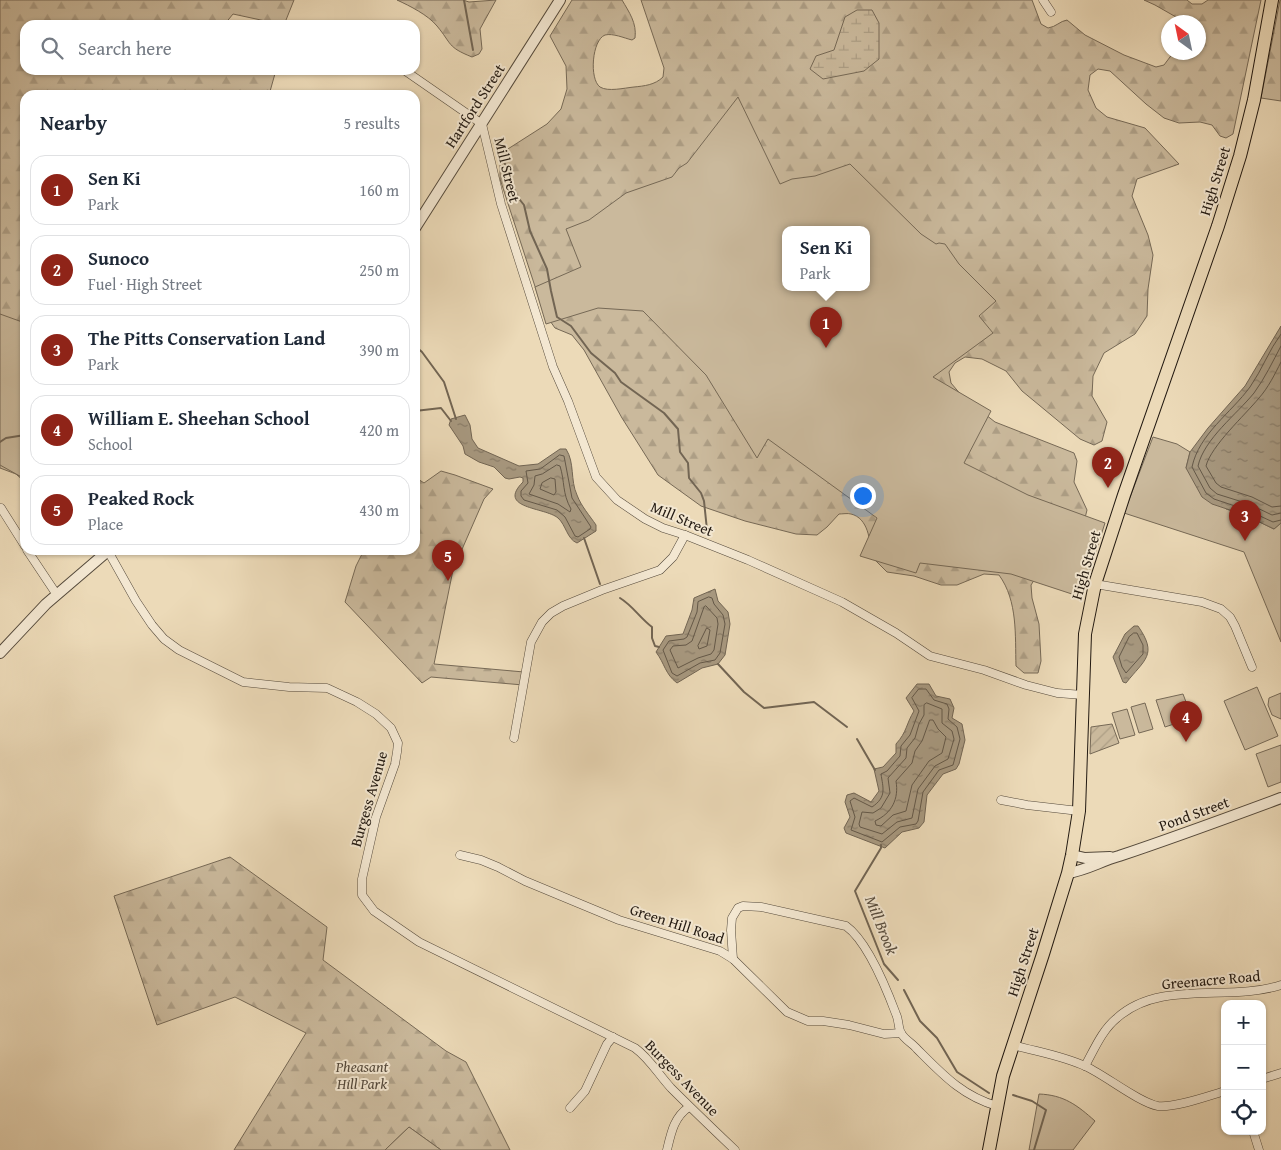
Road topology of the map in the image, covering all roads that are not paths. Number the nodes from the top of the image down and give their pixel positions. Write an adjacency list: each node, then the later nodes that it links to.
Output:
1 (560, 0): 6 (street, Hartford Street)
2 (1043, 0): 4 (street)
3 (1272, 0): 14 (main road, High Street)
4 (1051, 12)
5 (411, 75): 6 (street)
6 (482, 124): 7 (street, Hartford Street); 9 (street, Mill Street)
7 (420, 220)
8 (1, 508): 10 (street)
9 (685, 535): 18 (street, Mill Street); 19 (street)
10 (20, 538)
11 (30, 555): 15 (street)
12 (103, 555): 15 (street)
13 (110, 555): 30 (street, Burgess Avenue)
14 (1095, 584): 17 (street); 18 (main road, High Street)
15 (56, 595): 16 (street)
16 (0, 653)
17 (1252, 667)
18 (1083, 695): 22 (main road, High Street)
19 (514, 738)
20 (1281, 798): 25 (street, Pond Street)
21 (1001, 800): 22 (street)
22 (1079, 811): 24 (main road, High Street)
23 (460, 855): 27 (street, Green Hill Road)
24 (1072, 855): 25 (street, Pond Street); 26 (main road, High Street)
25 (1116, 857): 26 (street, Pond Street)
26 (1068, 873): 31 (main road, High Street)
27 (734, 959): 29 (street, Green Hill Road); 29 (street)
28 (1281, 985): 32 (street, Greenacre Road)
29 (901, 1033): 36 (street)
30 (613, 1037): 37 (street, Burgess Avenue); 38 (street)
31 (1013, 1046): 32 (street); 36 (main road, High Street)
32 (1085, 1066): 35 (street)
33 (1281, 1073): 34 (street)
34 (1266, 1078)
35 (1221, 1092)
36 (997, 1106): 42 (main road, High Street)
37 (689, 1107): 40 (street); 41 (street, Burgess Avenue)
38 (570, 1108)
39 (1254, 1135): 43 (street)
40 (667, 1150)
41 (735, 1150)
42 (989, 1150)
43 (1258, 1150)

